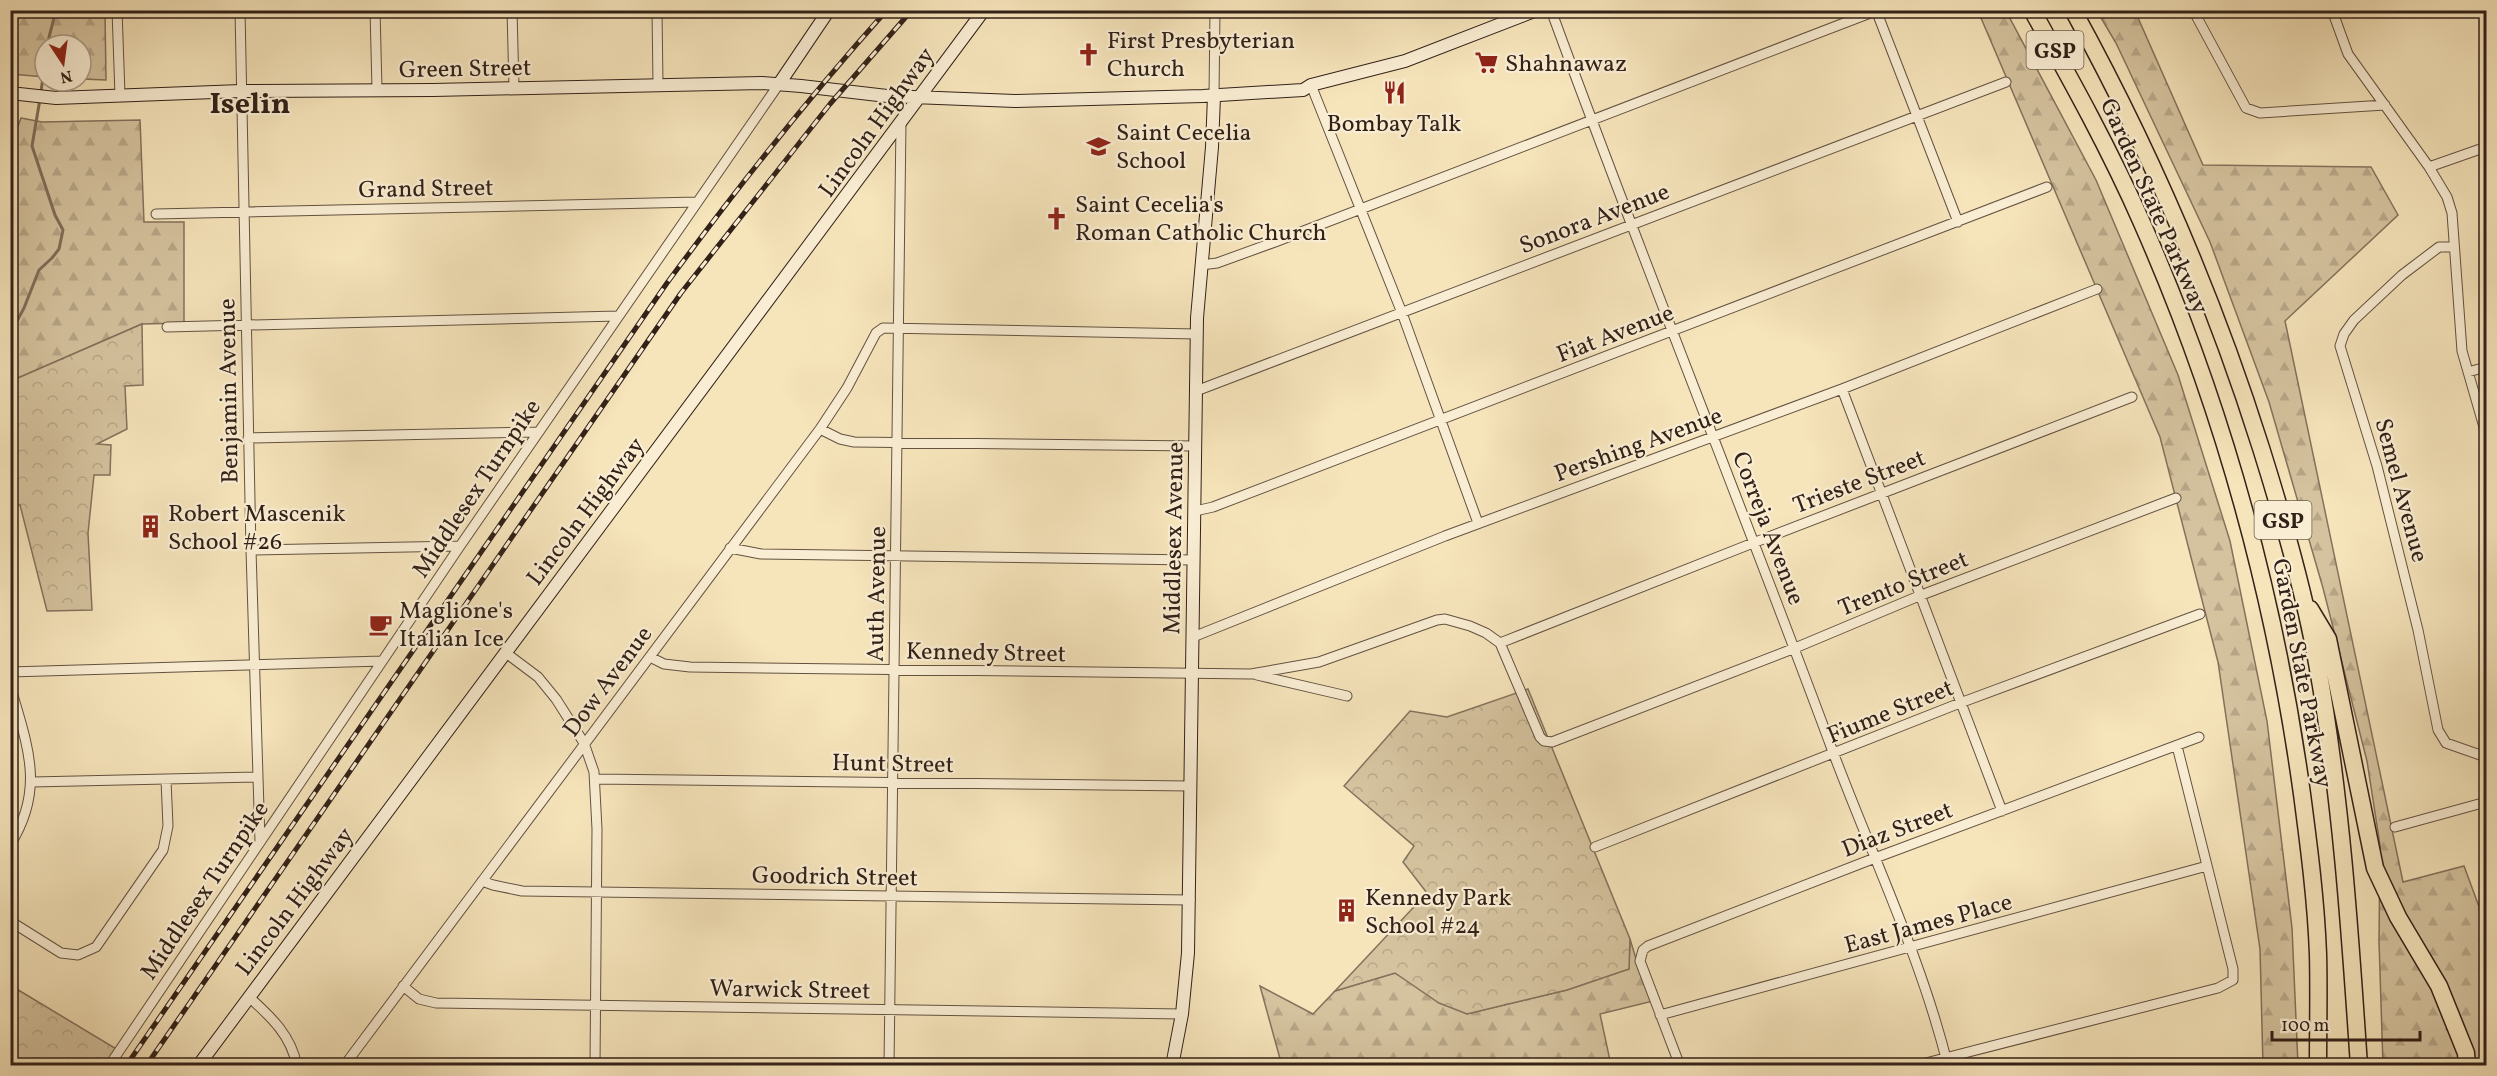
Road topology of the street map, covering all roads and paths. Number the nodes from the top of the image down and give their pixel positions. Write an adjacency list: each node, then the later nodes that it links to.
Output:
1 (117, 10): 23 (street)
2 (240, 10): 22 (street, Benjamin Avenue)
3 (375, 10): 21 (street)
4 (512, 10): 20 (street)
5 (657, 10): 18 (street)
6 (829, 10): 17 (street)
7 (984, 10): 26 (street, Lincoln Highway)
8 (1215, 10): 24 (street, Middlesex Avenue)
9 (1538, 10): 19 (street, Green Street)
10 (1551, 10): 29 (street, Correja Avenue)
11 (2032, 10): 132 (highway, Garden State Parkway / GSP)
12 (2073, 10): 74 (highway, Garden State Parkway / GSP)
13 (2193, 10): 27 (street)
14 (2332, 10): 27 (street)
15 (1877, 11): 28 (street); 29 (street)
16 (2006, 82): 28 (street, Sonora Avenue)
17 (779, 84): 18 (street, Green Street); 26 (street, Green Street); 34 (street, Middlesex Turnpike)
18 (658, 85): 20 (street, Green Street)
19 (1311, 85): 24 (street, Green Street); 35 (street)
20 (514, 88): 21 (street, Green Street)
21 (377, 89): 22 (street, Green Street)
22 (241, 91): 23 (street, Green Street); 36 (street, Benjamin Avenue)
23 (120, 95): 25 (street, Green Street)
24 (1214, 96): 26 (street, Green Street); 41 (street, Middlesex Avenue)
25 (12, 98)
26 (919, 98): 30 (street, Lincoln Highway)
27 (2385, 105): 32 (street)
28 (1915, 117): 38 (street); 39 (street, Sonora Avenue)
29 (1592, 119): 35 (street); 39 (street, Correja Avenue)
30 (901, 122): 47 (street, Auth Avenue); 79 (street, Lincoln Highway)
31 (2487, 147): 32 (street)
32 (2429, 167): 40 (street)
33 (2048, 187): 38 (street, Fiat Avenue)
34 (697, 202): 36 (street, Grand Street); 44 (street, Middlesex Turnpike)
35 (1360, 210): 41 (street); 43 (street)
36 (244, 212): 37 (street, Grand Street); 45 (street, Benjamin Avenue)
37 (156, 214)
38 (1958, 222): 48 (street, Fiat Avenue)
39 (1632, 225): 43 (street, Sonora Avenue); 48 (street, Correja Avenue)
40 (2453, 247): 51 (street); 93 (street, Semel Avenue)
41 (1201, 265): 49 (street, Middlesex Avenue)
42 (2097, 289): 52 (street, Pershing Avenue)
43 (1402, 313): 53 (street, Sonora Avenue); 55 (street)
44 (618, 316): 45 (street); 57 (street, Middlesex Turnpike)
45 (246, 325): 46 (street); 60 (street, Benjamin Avenue)
46 (166, 327)
47 (899, 329): 49 (street, Dow Avenue); 56 (street, Dow Avenue); 61 (street, Auth Avenue)
48 (1672, 331): 55 (street, Fiat Avenue); 59 (street, Correja Avenue)
49 (1197, 333): 53 (street, Middlesex Avenue)
50 (2487, 367): 51 (street)
51 (2468, 372): 58 (street)
52 (1842, 389): 59 (street, Pershing Avenue); 63 (street)
53 (1196, 391): 62 (street, Middlesex Avenue)
54 (2133, 397): 63 (street, Trieste Street)
55 (1440, 420): 65 (street, Fiat Avenue); 66 (street)
56 (820, 429): 61 (street); 69 (street, Dow Avenue)
57 (538, 432): 60 (street); 68 (street, Middlesex Turnpike)
58 (2487, 434)
59 (1713, 437): 66 (street, Pershing Avenue); 67 (street, Correja Avenue)
60 (248, 438): 70 (street, Benjamin Avenue)
61 (897, 442): 62 (street); 71 (street, Auth Avenue)
62 (1196, 446): 65 (street, Middlesex Avenue)
63 (1881, 494): 67 (street, Trieste Street); 73 (street)
64 (2176, 498): 73 (street, Trento Street)
65 (1195, 511): 72 (street, Middlesex Avenue)
66 (1478, 523): 76 (street, Pershing Avenue)
67 (1753, 543): 77 (street, Trieste Street); 78 (street, Correja Avenue)
68 (460, 546): 70 (street); 81 (street, Middlesex Turnpike)
69 (730, 548): 71 (street); 80 (street, Dow Avenue)
70 (251, 550): 82 (street, Benjamin Avenue)
71 (896, 556): 72 (street); 83 (street, Auth Avenue)
72 (1194, 560): 76 (street, Middlesex Avenue)
73 (1919, 596): 78 (street, Trento Street); 89 (street)
74 (2304, 600): 133 (highway, Garden State Parkway / GSP); 134 (highway)
75 (2200, 614): 89 (street, Fiume Street)
76 (1193, 637): 85 (street, Middlesex Avenue)
77 (1500, 643): 78 (street, Trento Street); 86 (street, Kennedy Street)
78 (1795, 648): 94 (street, Correja Avenue)
79 (506, 653): 91 (street); 117 (street, Lincoln Highway)
80 (650, 657): 83 (street, Kennedy Street); 91 (street, Dow Avenue)
81 (382, 661): 82 (street); 105 (street, Middlesex Turnpike)
82 (254, 665): 84 (street); 96 (street, Benjamin Avenue)
83 (894, 670): 85 (street, Kennedy Street); 100 (street, Auth Avenue)
84 (10, 672)
85 (1192, 674): 86 (street, Kennedy Street); 101 (street, Middlesex Avenue)
86 (1251, 674): 88 (street, Kennedy Street)
87 (10, 685): 99 (street)
88 (1347, 696)
89 (1960, 703): 94 (street, Fiume Street); 103 (street)
90 (2199, 737): 92 (street, Diaz Street)
91 (584, 743): 97 (street); 110 (street, Dow Avenue)
92 (2177, 746): 103 (street, Diaz Street); 109 (street)
93 (2485, 752): 95 (street, Semel Avenue)
94 (1834, 754): 107 (street, Fiume Street); 108 (street, Correja Avenue)
95 (2487, 772)
96 (257, 777): 98 (street); 105 (street, Benjamin Avenue)
97 (595, 778): 100 (street, Hunt Street); 111 (street)
98 (166, 780): 99 (street); 114 (street)
99 (32, 782): 106 (street)
100 (893, 783): 101 (street, Hunt Street); 112 (street, Auth Avenue)
101 (1191, 786): 113 (street, Middlesex Avenue)
102 (2487, 802): 104 (street)
103 (2002, 811): 108 (street, Diaz Street)
104 (2396, 827)
105 (260, 842): 123 (street, Middlesex Turnpike)
106 (10, 845)
107 (1595, 847)
108 (1875, 858): 115 (street, Correja Avenue); 121 (street, Diaz Street)
109 (2206, 866): 115 (street, East James Place); 122 (street)
110 (482, 881): 111 (street, Goodrich Street); 116 (street, Dow Avenue)
111 (597, 892): 112 (street, Goodrich Street); 118 (street)
112 (892, 896): 113 (street, Goodrich Street); 119 (street, Auth Avenue)
113 (1190, 900): 120 (street, Middlesex Avenue)
114 (10, 921)
115 (1912, 948): 121 (street, East James Place); 122 (street, Correja Avenue)
116 (403, 986): 118 (street, Warwick Street); 126 (street, Dow Avenue)
117 (249, 997): 124 (street, Lincoln Highway); 125 (street)
118 (596, 1005): 119 (street, Warwick Street); 127 (street)
119 (890, 1010): 120 (street, Warwick Street); 128 (street, Auth Avenue)
120 (1182, 1014): 129 (street, Middlesex Avenue)
121 (1660, 1015): 130 (street)
122 (1947, 1061): 131 (street)
123 (109, 1065)
124 (198, 1065)
125 (297, 1065)
126 (344, 1065)
127 (595, 1065)
128 (889, 1065)
129 (1172, 1065)
130 (1680, 1065)
131 (1914, 1065)
132 (2318, 1065)
133 (2359, 1065)
134 (2467, 1065)

